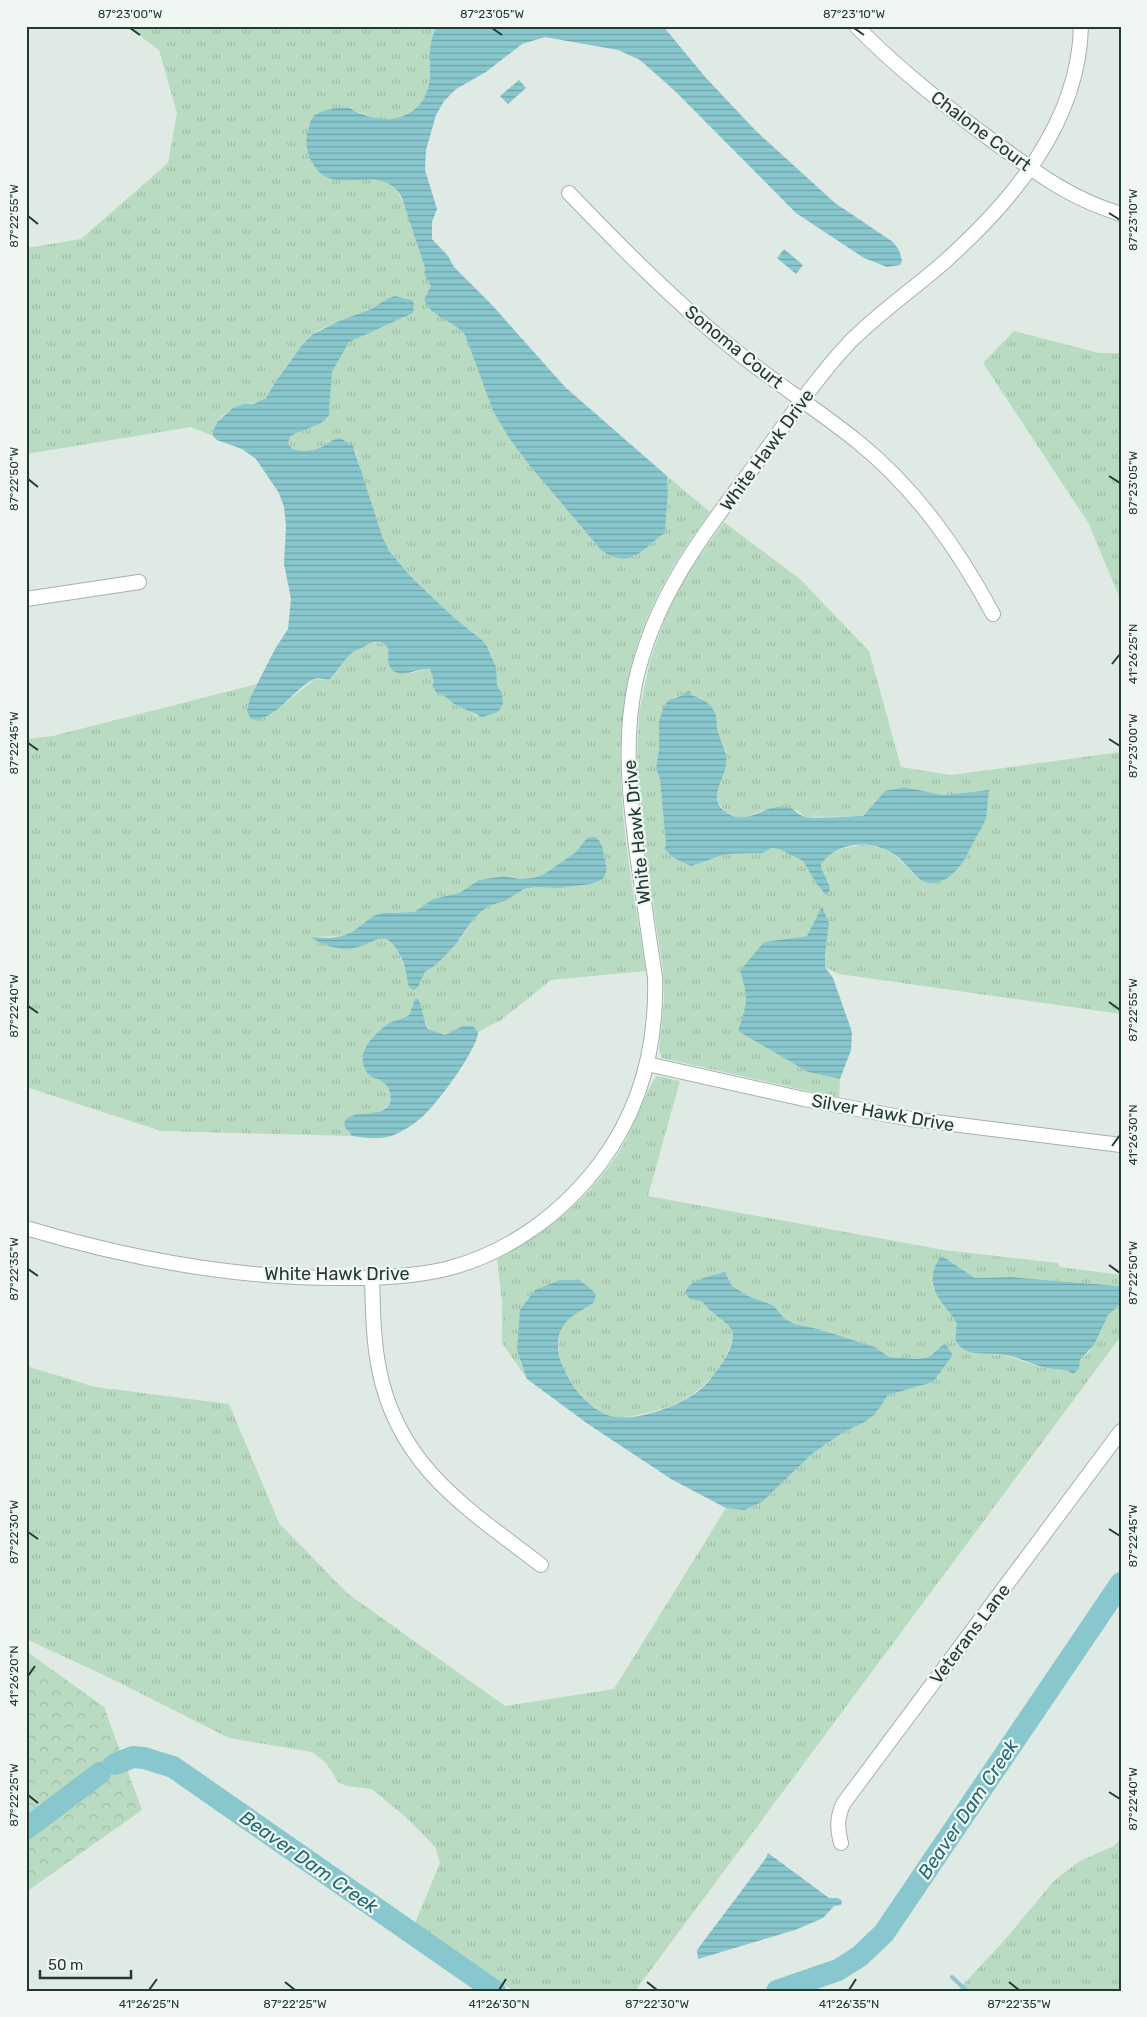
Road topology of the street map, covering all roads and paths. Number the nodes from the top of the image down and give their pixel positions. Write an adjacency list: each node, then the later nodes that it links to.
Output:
1 (856, 26): 3 (street, Chalone Court)
2 (1081, 26): 3 (street, White Hawk Drive)
3 (1030, 167): 5 (street, Chalone Court); 6 (street, White Hawk Drive)
4 (569, 193): 6 (street, Sonoma Court)
5 (1121, 214)
6 (802, 402): 9 (street, Sonoma Court); 10 (street, White Hawk Drive)
7 (139, 582): 8 (street)
8 (26, 599)
9 (993, 614)
10 (648, 1064): 11 (street, Silver Hawk Drive); 13 (street, White Hawk Drive)
11 (1121, 1145)
12 (26, 1228): 13 (street, White Hawk Drive)
13 (372, 1278): 15 (street)
14 (1121, 1431): 16 (street, Veterans Lane)
15 (541, 1565)
16 (841, 1843)

